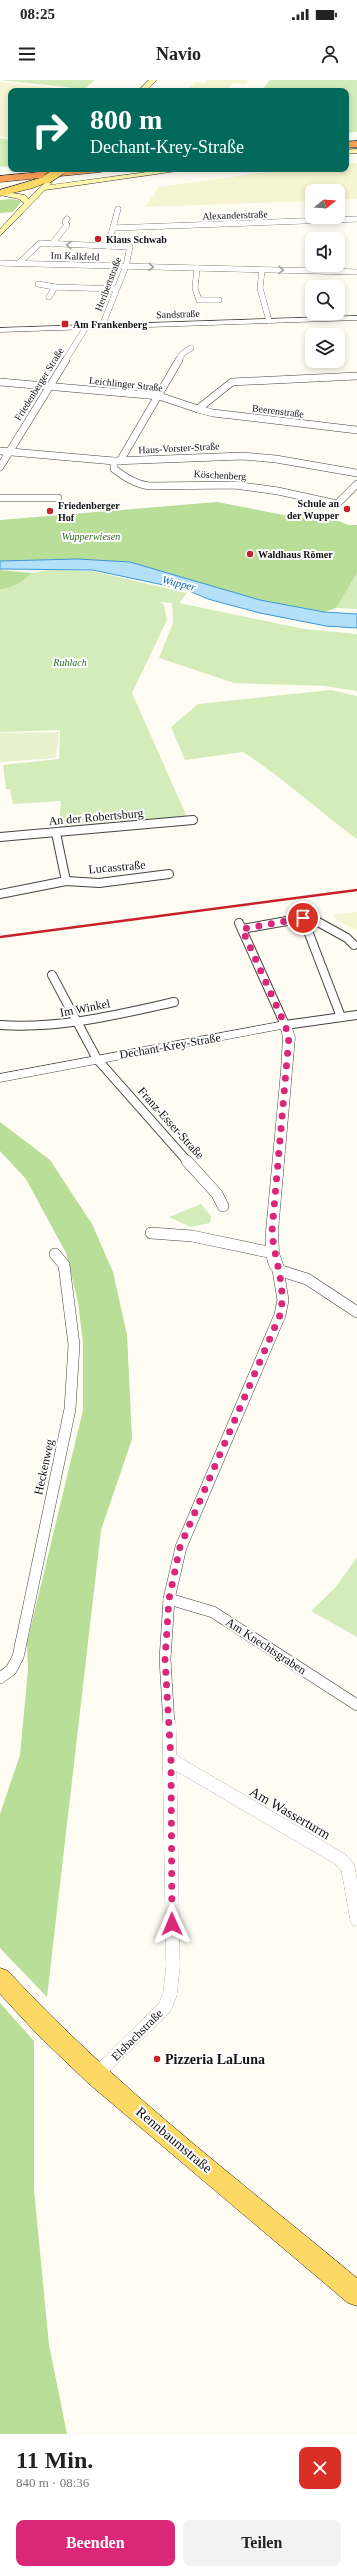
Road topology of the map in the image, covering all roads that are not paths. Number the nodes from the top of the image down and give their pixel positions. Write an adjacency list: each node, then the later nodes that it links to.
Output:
1 (153, 80): 2 (main road)
2 (145, 88)
3 (11, 172): 7 (highway)
4 (59, 172): 9 (main road, bridge)
5 (71, 172): 8 (highway)
6 (164, 172): 10 (main road)
7 (0, 173)
8 (0, 179)
9 (50, 179): 10 (main road); 11 (main road)
10 (42, 188): 11 (main road); 12 (main road)
11 (0, 193): 12 (main road)
12 (29, 204): 17 (main road)
13 (118, 209): 16 (street)
14 (67, 219): 18 (street)
15 (357, 219): 16 (street, Alexanderstraße)
16 (113, 228): 19 (street)
17 (0, 234)
18 (52, 244): 19 (street, Heribertstraße, one-way to 18); 21 (street, Heribertstraße)
19 (108, 246): 22 (street, Heribertstraße)
20 (0, 263): 21 (street, Im Kalkfeld)
21 (19, 263): 22 (street, Im Kalkfeld)
22 (126, 266): 23 (street, Im Kalkfeld, one-way to 23); 28 (street, Heribertstraße)
23 (197, 268): 24 (street, Im Kalkfeld); 30 (street)
24 (262, 270): 25 (street, Im Kalkfeld, one-way to 25); 32 (street)
25 (357, 272)
26 (38, 284): 27 (street)
27 (54, 287): 28 (street); 29 (street)
28 (116, 289): 33 (street, Heribertstraße)
29 (48, 297)
30 (219, 300)
31 (357, 318): 32 (street, Sandstraße)
32 (269, 321): 33 (street, Sandstraße)
33 (102, 326): 34 (street, Sandstraße)
34 (86, 327): 35 (street, Sandstraße); 39 (street, Friedenberger Straße)
35 (0, 330)
36 (191, 348): 40 (street)
37 (357, 376): 41 (street)
38 (0, 382): 39 (street, Leichlinger Straße)
39 (49, 386): 40 (street, Leichlinger Straße); 44 (street, Friedenberger Straße)
40 (159, 396): 41 (street, Leichlinger Straße); 45 (street)
41 (198, 409): 42 (street, Beerenstraße)
42 (357, 430)
43 (0, 451): 44 (street, Haus-Vorster-Straße)
44 (10, 451): 45 (street, Haus-Vorster-Straße); 46 (street, Friedenberger Straße)
45 (117, 461): 47 (street, Haus-Vorster-Straße); 48 (street, Köschenberg)
46 (0, 467)
47 (357, 473)
48 (357, 484)
49 (0, 498): 50 (street)
50 (58, 498)
51 (194, 820): 52 (street, An der Robertsburg)
52 (56, 833): 53 (street, An der Robertsburg); 55 (street)
53 (0, 837)
54 (169, 874): 55 (street, Lucasstraße)
55 (66, 881): 56 (street, Lucasstraße)
56 (0, 894)
57 (303, 918): 58 (street); 62 (street); 65 (street, Elsbachstraße)
58 (354, 945)
59 (52, 975): 63 (street, Franz-Esser-Straße)
60 (174, 1002): 63 (street, Im Winkel)
61 (357, 1015): 62 (street, Dechant-Krey-Straße)
62 (341, 1017): 65 (street, Dechant-Krey-Straße)
63 (78, 1023): 64 (street, Im Winkel); 66 (street, Franz-Esser-Straße)
64 (0, 1025)
65 (285, 1025): 66 (street, Dechant-Krey-Straße); 70 (street, Elsbachstraße)
66 (97, 1059): 67 (street, Dechant-Krey-Straße); 68 (street, Franz-Esser-Straße)
67 (0, 1078)
68 (223, 1206)
69 (151, 1233): 70 (street)
70 (273, 1253): 72 (street, Elsbachstraße)
71 (55, 1254): 75 (street, Heckenweg)
72 (278, 1270): 73 (street); 74 (street, Elsbachstraße)
73 (357, 1312)
74 (169, 1599): 76 (street, Am Knechtsgraben); 77 (street, Elsbachstraße)
75 (0, 1678)
76 (357, 1705)
77 (171, 1760): 78 (street, Am Wasserturm); 80 (street, Elsbachstraße)
78 (357, 1919)
79 (0, 1978): 80 (main road, Rennbaumstraße)
80 (96, 2075): 81 (main road, Rennbaumstraße)
81 (357, 2294)

